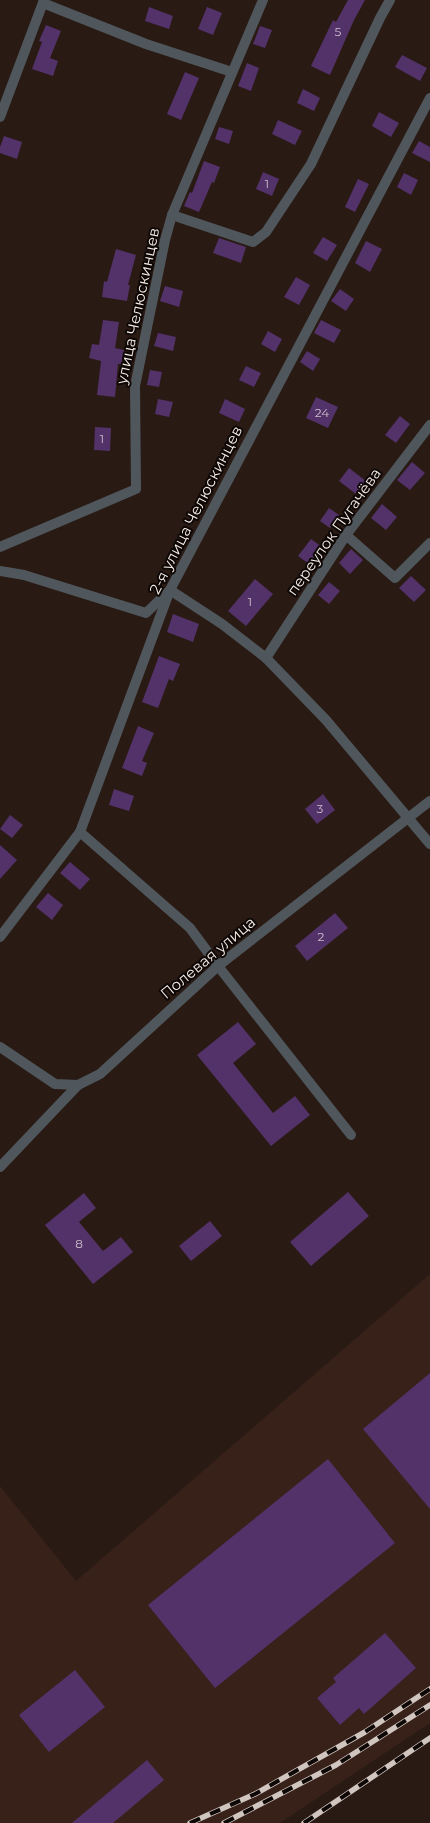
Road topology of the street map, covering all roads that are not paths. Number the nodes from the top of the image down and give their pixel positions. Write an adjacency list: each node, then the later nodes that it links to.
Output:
1 (263, 0): 4 (street, улица Челюскинцев)
2 (390, 0): 7 (street)
3 (43, 2): 4 (street); 6 (street)
4 (232, 72): 7 (street, улица Челюскинцев)
5 (430, 98): 13 (street, 2-я улица Челюскинцев)
6 (0, 117)
7 (172, 215): 11 (street, улица Челюскинцев)
8 (430, 425): 9 (street, переулок Пугачёва)
9 (346, 535): 10 (street); 14 (street, переулок Пугачёва)
10 (430, 543)
11 (0, 547)
12 (0, 571): 13 (street)
13 (170, 590): 14 (street); 17 (street, 2-я улица Челюскинцев)
14 (266, 658): 16 (street)
15 (430, 801): 16 (street, Полевая улица)
16 (408, 819): 18 (street); 20 (street, Полевая улица)
17 (80, 832): 19 (street, 2-я улица Челюскинцев); 20 (street)
18 (430, 844)
19 (0, 937)
20 (218, 966): 22 (street, Полевая улица); 23 (street)
21 (0, 1047): 22 (street)
22 (78, 1085): 24 (street)
23 (351, 1135)
24 (0, 1167)

